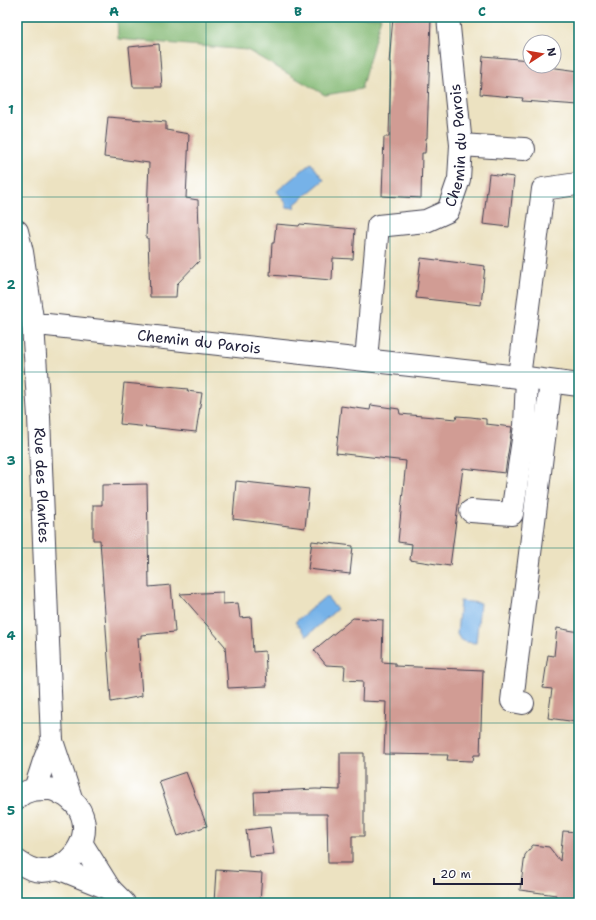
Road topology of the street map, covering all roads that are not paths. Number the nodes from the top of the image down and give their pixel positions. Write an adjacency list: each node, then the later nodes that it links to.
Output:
1 (448, 17): 2 (street, Chemin du Parois)
2 (461, 145): 3 (street); 7 (street, Chemin du Parois)
3 (524, 149)
4 (577, 184): 8 (street)
5 (17, 231): 6 (street, Rue des Plantes)
6 (33, 325): 7 (street, Chemin du Parois); 13 (street, Rue des Plantes)
7 (366, 360): 8 (street, Chemin du Parois)
8 (523, 377): 9 (street, Chemin du Parois); 11 (street)
9 (551, 382): 10 (street, Chemin du Parois); 12 (street)
10 (579, 385)
11 (471, 511)
12 (523, 703)
13 (52, 741): 14 (street, Rue des Plantes); 15 (street, Rue des Plantes)
14 (26, 793): 15 (street)
15 (71, 798): 16 (street, Rue des Plantes)
16 (82, 844): 18 (street); 19 (street)
17 (17, 861): 18 (street)
18 (58, 868): 19 (street)
19 (117, 896)

